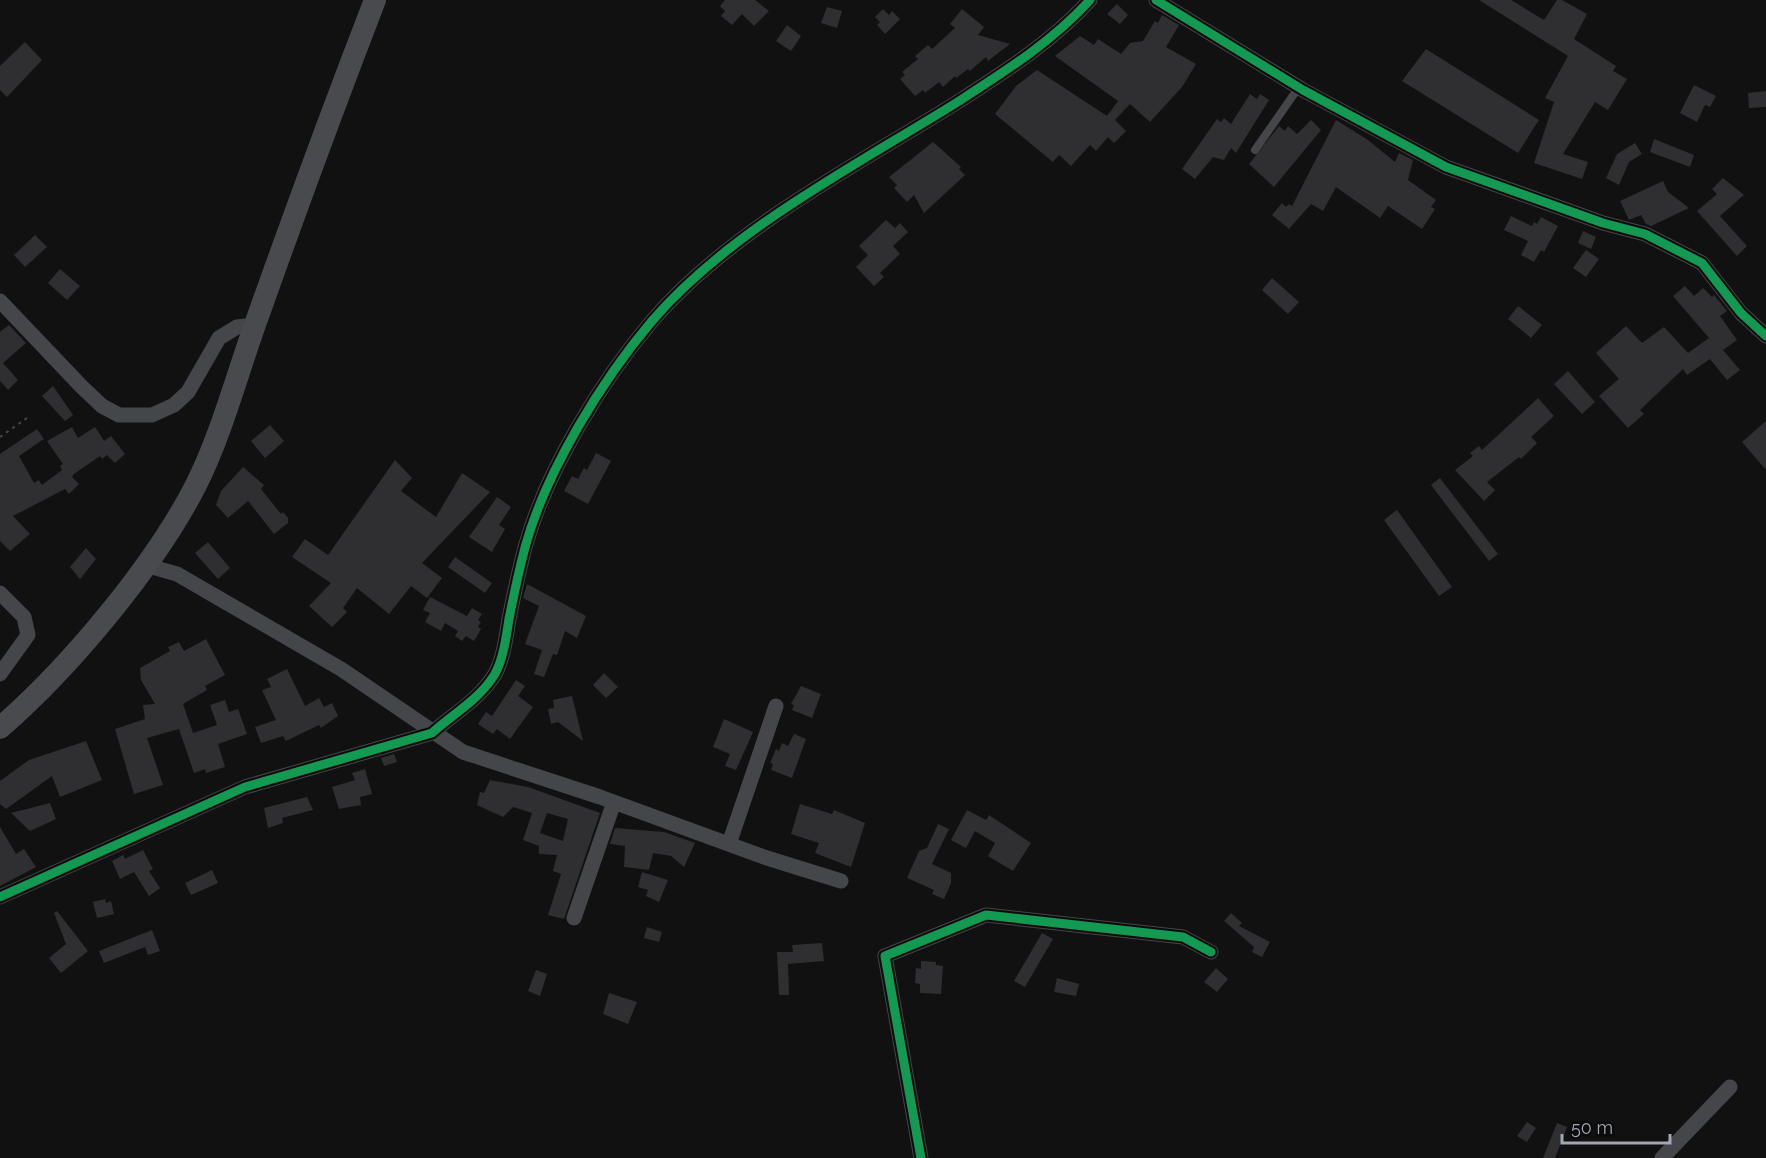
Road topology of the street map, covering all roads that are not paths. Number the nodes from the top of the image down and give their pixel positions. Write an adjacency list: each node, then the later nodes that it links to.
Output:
1 (375, 0): 7 (main road)
2 (1090, 0): 14 (street)
3 (1156, 0): 4 (street)
4 (1299, 87): 5 (lane); 8 (street)
5 (1255, 150)
6 (0, 301): 7 (street)
7 (255, 325): 9 (main road)
8 (1766, 336)
9 (145, 565): 13 (main road); 14 (street)
10 (0, 593): 11 (street)
11 (0, 674)
12 (776, 706): 16 (street)
13 (0, 728)
14 (432, 733): 15 (street); 18 (street)
15 (614, 802): 16 (street); 19 (street)
16 (729, 844): 17 (street)
17 (841, 881)
18 (0, 897)
19 (574, 918)
20 (1211, 952): 22 (street)
21 (1730, 1087): 23 (street)
22 (921, 1158)
23 (1662, 1158)

